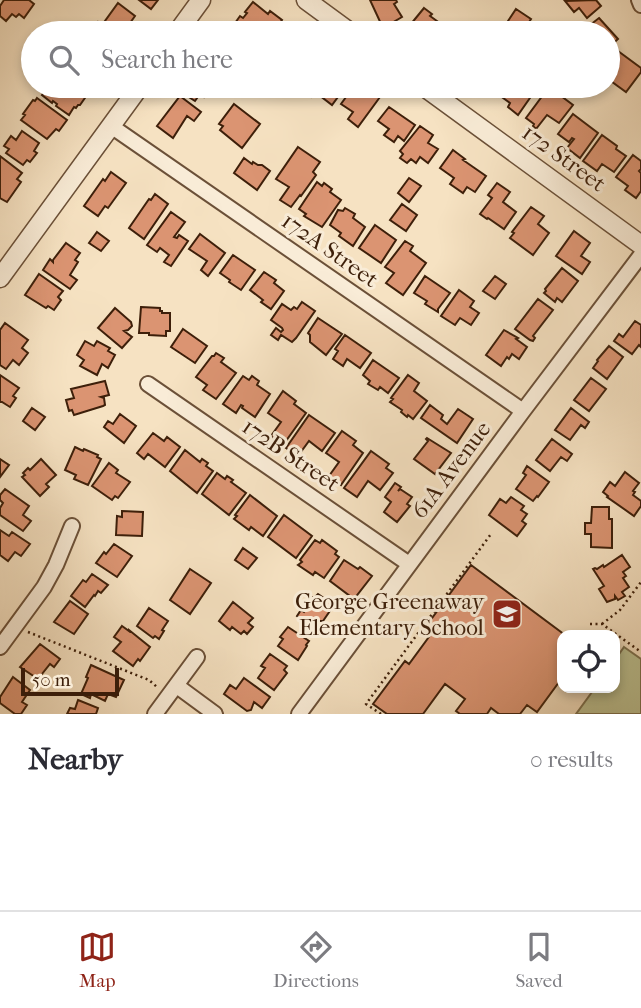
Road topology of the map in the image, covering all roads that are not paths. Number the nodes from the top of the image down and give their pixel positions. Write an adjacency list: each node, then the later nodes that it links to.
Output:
1 (201, 0): 5 (street)
2 (306, 0): 6 (street)
3 (639, 0): 4 (street)
4 (641, 5)
5 (186, 21)
6 (335, 21)
7 (131, 98): 9 (street)
8 (439, 98): 10 (street, 172 Street)
9 (111, 126): 12 (street); 14 (street, 172A Street)
10 (641, 245)
11 (641, 255): 14 (street, 61A Avenue)
12 (0, 278)
13 (148, 384): 16 (street, 172B Street)
14 (523, 411): 16 (street, 61A Avenue)
15 (72, 526): 17 (street)
16 (409, 564): 22 (street, 61A Avenue)
17 (0, 647)
18 (197, 657): 19 (street)
19 (170, 688): 20 (street); 21 (street)
20 (155, 714)
21 (215, 714)
22 (299, 714)

